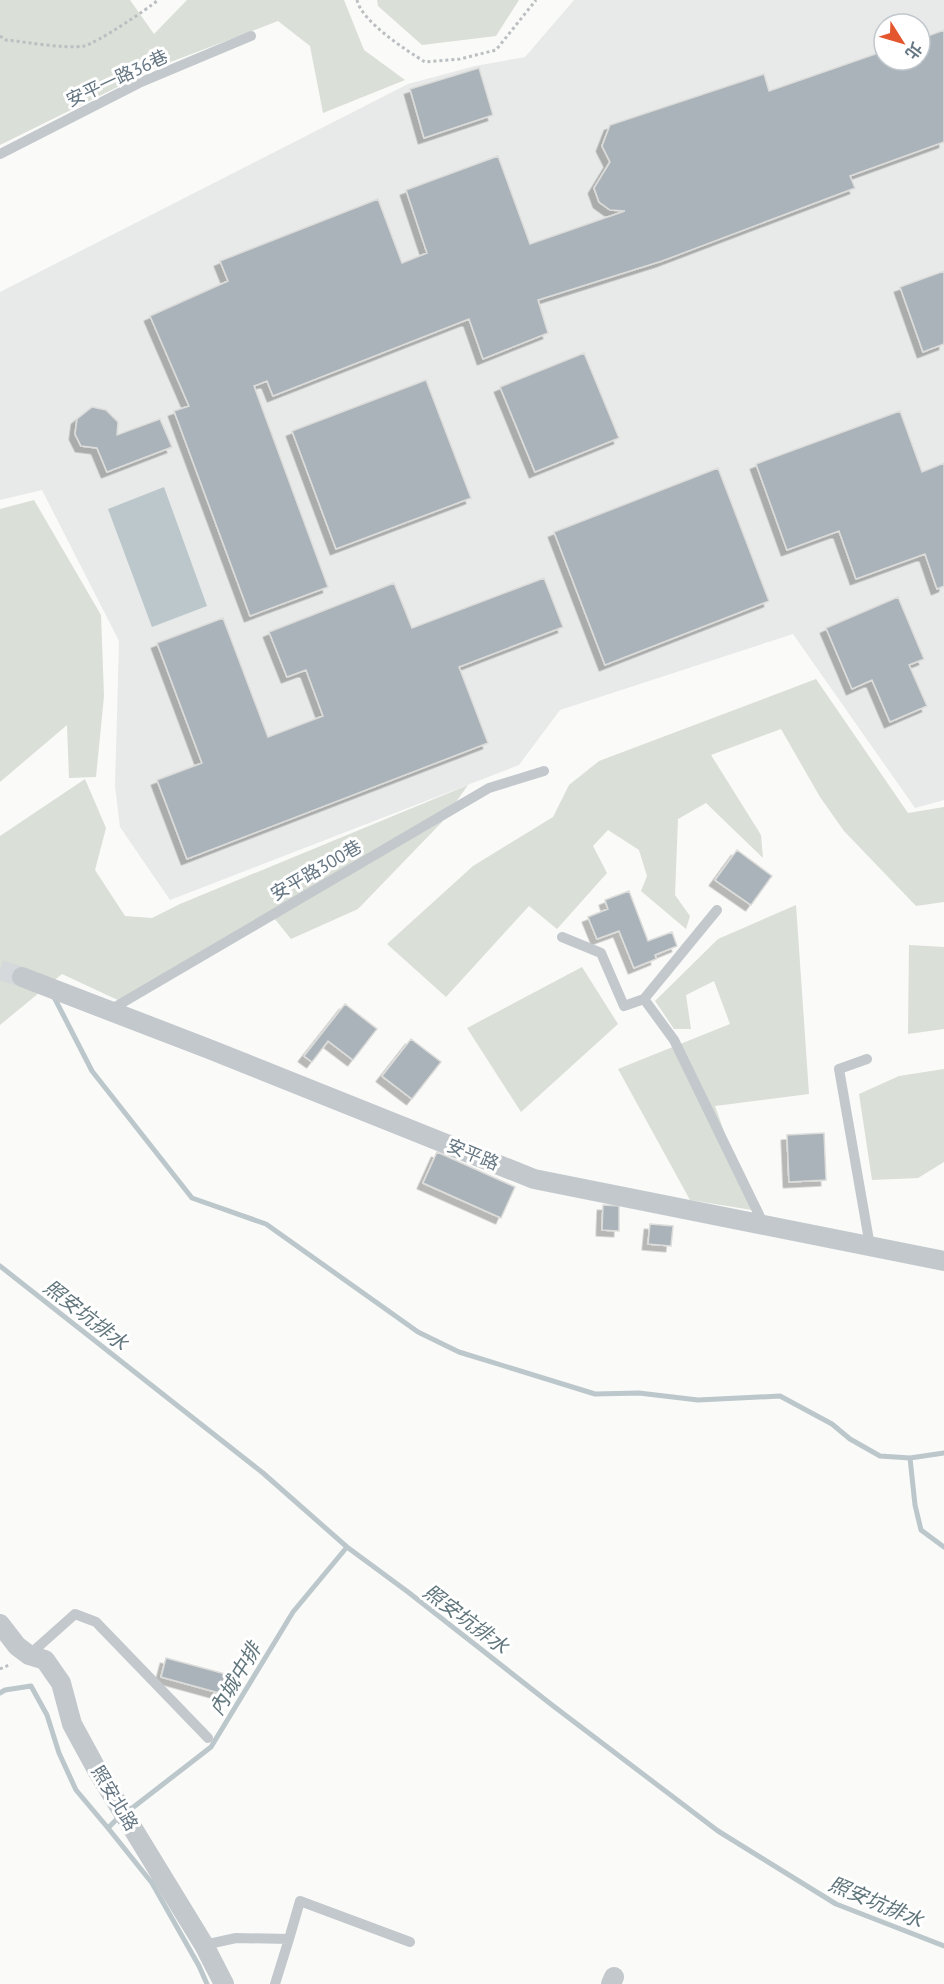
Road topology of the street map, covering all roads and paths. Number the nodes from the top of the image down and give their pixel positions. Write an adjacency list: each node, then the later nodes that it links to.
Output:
1 (158, 0): 4 (path)
2 (357, 0): 3 (path)
3 (536, 0)
4 (0, 36)
5 (252, 36): 6 (lane, 安平一路36巷)
6 (0, 154)
7 (544, 771): 12 (lane, 安平路300巷)
8 (717, 910): 11 (lane)
9 (562, 937): 11 (lane)
10 (22, 977): 12 (street, 安平路)
11 (644, 999): 14 (lane)
12 (110, 1010): 14 (street, 安平路)
13 (867, 1059): 15 (lane)
14 (764, 1225): 15 (street, 安平路)
15 (870, 1246): 16 (street, 安平路)
16 (944, 1260)
17 (0, 1624): 18 (street, 照安北路)
18 (29, 1655): 19 (lane); 22 (street, 照安北路)
19 (208, 1738)
20 (289, 1939): 21 (lane); 22 (lane); 24 (lane)
21 (410, 1942)
22 (204, 1945): 23 (street, 照安北路)
23 (224, 1984)
24 (275, 1984)

